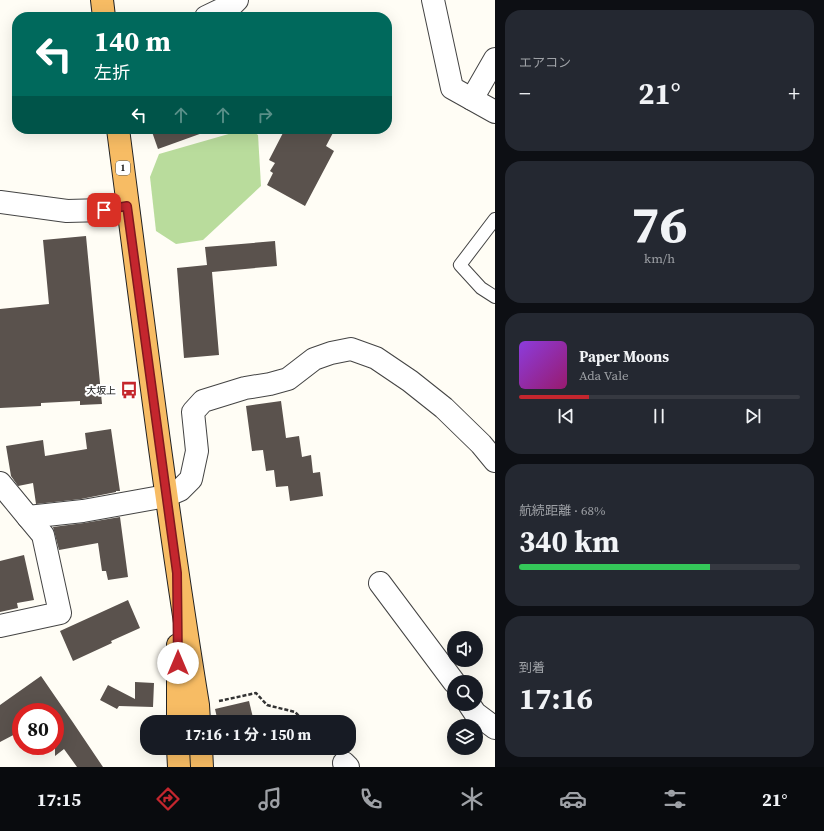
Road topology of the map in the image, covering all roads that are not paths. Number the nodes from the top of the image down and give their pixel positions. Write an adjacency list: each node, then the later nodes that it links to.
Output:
1 (102, 0): 4 (highway)
2 (237, 0): 5 (street)
3 (433, 0): 7 (street)
4 (103, 12)
5 (217, 12)
6 (495, 59): 7 (street)
7 (472, 99): 8 (street)
8 (495, 112)
9 (119, 134): 11 (highway, 1)
10 (0, 202): 11 (street)
11 (127, 206): 16 (highway, 1)
12 (495, 219): 13 (lane)
13 (495, 297)
14 (495, 461): 16 (street)
15 (0, 483): 17 (street)
16 (166, 496): 17 (street); 18 (highway, 1)
17 (28, 517): 20 (street)
18 (177, 573): 23 (highway, 1); 24 (highway, 1)
19 (380, 583): 21 (street)
20 (0, 626)
21 (449, 675)
22 (474, 711): 25 (street)
23 (199, 714)
24 (178, 715)
25 (495, 728)
26 (178, 755): 28 (highway)
27 (201, 755): 29 (highway)
28 (179, 767)
29 (202, 767)

